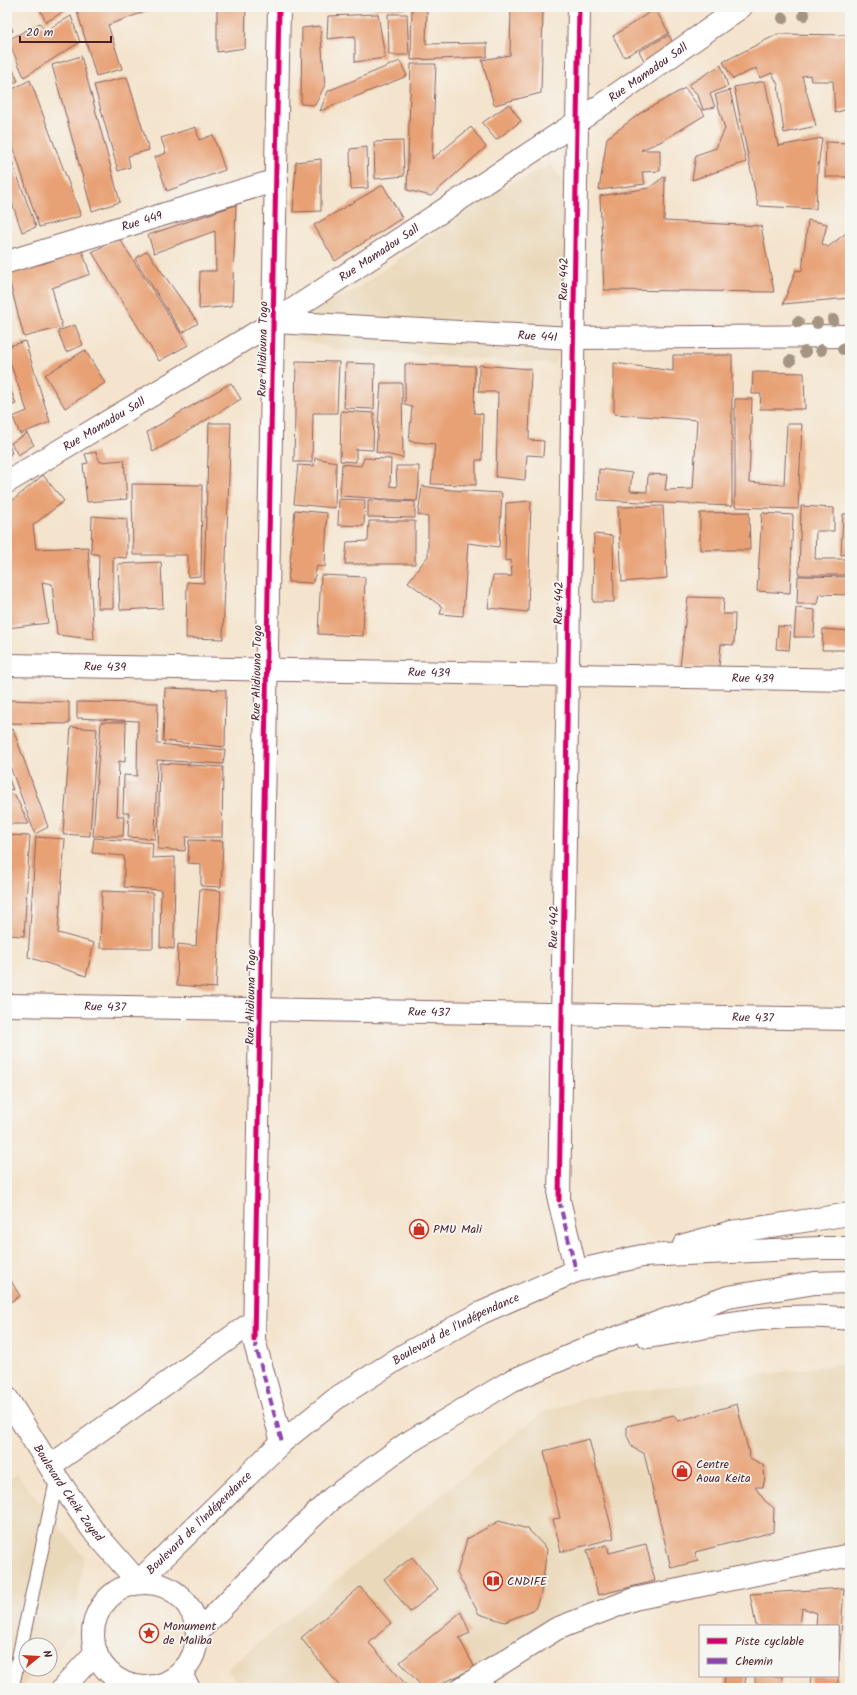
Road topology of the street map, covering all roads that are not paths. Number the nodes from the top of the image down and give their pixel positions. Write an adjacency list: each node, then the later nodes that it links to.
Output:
1 (279, 7): 5 (main road, Rue Alidiouna Togo)
2 (579, 7): 4 (main road, Rue 442)
3 (741, 7): 4 (main road, Rue Mamadou Sall)
4 (577, 122): 7 (main road, Rue Mamadou Sall); 9 (main road, Rue 442)
5 (277, 180): 6 (main road, Rue 449); 7 (main road, Rue Alidiouna Togo)
6 (7, 262)
7 (274, 322): 9 (main road, Rue 441); 10 (main road, Rue Mamadou Sall); 12 (main road, Rue Alidiouna Togo)
8 (850, 336): 9 (main road, Rue 441)
9 (573, 338): 13 (main road, Rue 442)
10 (7, 482)
11 (7, 665): 12 (main road, Rue 439)
12 (267, 670): 13 (main road, Rue 439); 16 (main road, Rue Alidiouna Togo)
13 (568, 675): 14 (main road, Rue 439); 17 (main road, Rue 442)
14 (850, 680)
15 (7, 1005): 16 (main road, Rue 437)
16 (261, 1009): 17 (main road, Rue 437); 25 (main road, Rue Alidiouna Togo)
17 (562, 1014): 18 (main road, Rue 437); 22 (main road, Rue 442)
18 (850, 1019)
19 (850, 1214): 21 (main road)
20 (850, 1248): 21 (main road, Boulevard de l'Indépendance)
21 (642, 1256): 22 (main road, Boulevard de l'Indépendance)
22 (576, 1271): 28 (main road, Boulevard de l'Indépendance)
23 (850, 1282): 26 (main road)
24 (850, 1319): 26 (main road)
25 (254, 1331): 28 (main road, Rue Alidiouna Togo); 29 (main road)
26 (588, 1348): 32 (main road)
27 (7, 1398): 29 (main road, Boulevard Ckeik Zayed)
28 (282, 1442): 31 (main road, Boulevard de l'Indépendance)
29 (53, 1472): 31 (main road, Boulevard Ckeik Zayed); 35 (lane)
30 (850, 1555): 38 (main road)
31 (138, 1582): 32 (main road); 33 (main road)
32 (197, 1633): 34 (main road)
33 (96, 1652): 36 (main road); 37 (main road)
34 (184, 1681): 37 (main road)
35 (12, 1688)
36 (63, 1688)
37 (151, 1688)
38 (462, 1688)

